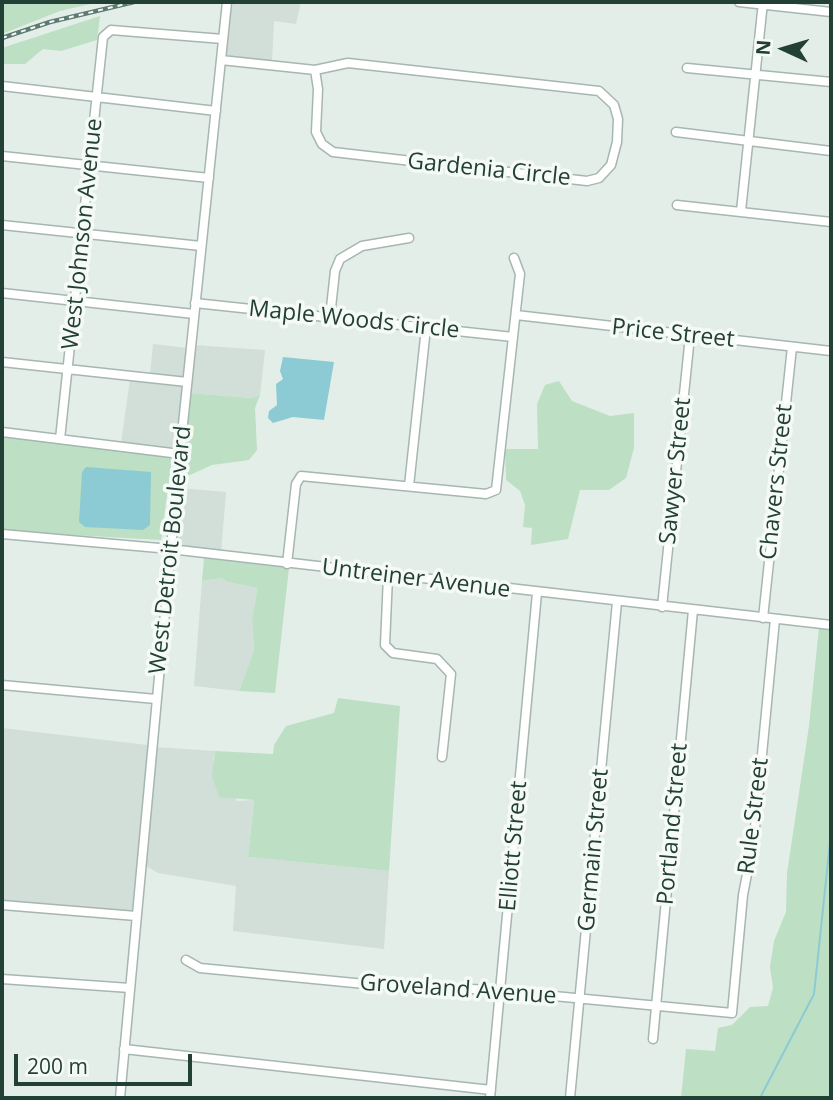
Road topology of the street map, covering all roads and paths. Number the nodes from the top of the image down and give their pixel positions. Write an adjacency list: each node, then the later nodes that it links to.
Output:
1 (227, 2): 5 (street, West Detroit Boulevard)
2 (739, 2): 3 (street)
3 (763, 3): 4 (street); 9 (street)
4 (831, 12)
5 (223, 39): 6 (street, West Detroit Boulevard); 12 (street, West Johnson Avenue)
6 (221, 60): 8 (street, Gardenia Circle); 13 (street, West Detroit Boulevard)
7 (687, 68): 9 (street)
8 (315, 70): 8 (street, Gardenia Circle)
9 (757, 73): 10 (street); 15 (street)
10 (831, 82)
11 (2, 86): 12 (street)
12 (97, 97): 13 (street); 18 (street, West Johnson Avenue)
13 (216, 111): 19 (street, West Detroit Boulevard)
14 (676, 132): 15 (street)
15 (749, 142): 16 (street); 21 (street)
16 (831, 152)
17 (2, 156): 18 (street)
18 (91, 166): 19 (street); 24 (street, West Johnson Avenue)
19 (209, 178): 26 (street, West Detroit Boulevard)
20 (677, 205): 21 (street)
21 (741, 211): 22 (street)
22 (831, 222)
23 (2, 225): 24 (street)
24 (84, 233): 26 (street); 29 (street, West Johnson Avenue)
25 (409, 238): 33 (street)
26 (201, 246): 30 (street, West Detroit Boulevard)
27 (514, 258): 32 (street)
28 (2, 293): 29 (street)
29 (77, 301): 31 (street); 40 (street, West Johnson Avenue)
30 (195, 303): 31 (street, West Detroit Boulevard); 33 (street, Maple Woods Circle)
31 (194, 314): 41 (street, West Detroit Boulevard)
32 (516, 315): 35 (street, Price Street); 36 (street)
33 (330, 317): 34 (street, Maple Woods Circle)
34 (426, 328): 36 (street, Maple Woods Circle); 45 (street)
35 (690, 336): 37 (street, Price Street); 52 (street, Sawyer Street)
36 (513, 337): 45 (street)
37 (792, 347): 38 (street, Price Street); 54 (street, Chavers Street)
38 (831, 351)
39 (2, 362): 40 (street)
40 (69, 369): 41 (street); 43 (street, West Johnson Avenue)
41 (187, 382): 44 (street, West Detroit Boulevard)
42 (2, 432): 43 (street)
43 (60, 439): 44 (street)
44 (180, 454): 47 (street, West Detroit Boulevard)
45 (409, 486): 48 (street)
46 (2, 534): 47 (street, Untreiner Avenue)
47 (170, 549): 48 (street, Untreiner Avenue); 58 (street, West Detroit Boulevard)
48 (287, 564): 49 (street, Untreiner Avenue)
49 (388, 576): 50 (street, Untreiner Avenue); 59 (street)
50 (537, 593): 51 (street, Untreiner Avenue); 65 (street, Elliott Street)
51 (617, 602): 52 (street, Untreiner Avenue); 66 (street, Germain Street)
52 (662, 607): 53 (street, Untreiner Avenue)
53 (693, 610): 54 (street, Untreiner Avenue); 67 (street, Portland Street)
54 (762, 618): 55 (street, Untreiner Avenue)
55 (775, 619): 56 (street, Untreiner Avenue); 68 (street, Rule Street)
56 (831, 625)
57 (2, 685): 58 (street)
58 (156, 699): 61 (street, West Detroit Boulevard)
59 (442, 757)
60 (2, 905): 61 (street)
61 (136, 916): 64 (street, West Detroit Boulevard)
62 (186, 960): 65 (street, Groveland Avenue)
63 (2, 979): 64 (street)
64 (130, 988): 70 (street, West Detroit Boulevard)
65 (500, 991): 66 (street, Groveland Avenue); 71 (street, Elliott Street)
66 (580, 999): 67 (street, Groveland Avenue); 73 (street, Germain Street)
67 (656, 1006): 68 (street, Groveland Avenue); 69 (street, Portland Street)
68 (732, 1013)
69 (653, 1039)
70 (124, 1049): 71 (street); 72 (street, West Detroit Boulevard)
71 (490, 1094)
72 (120, 1098)
73 (570, 1098)

